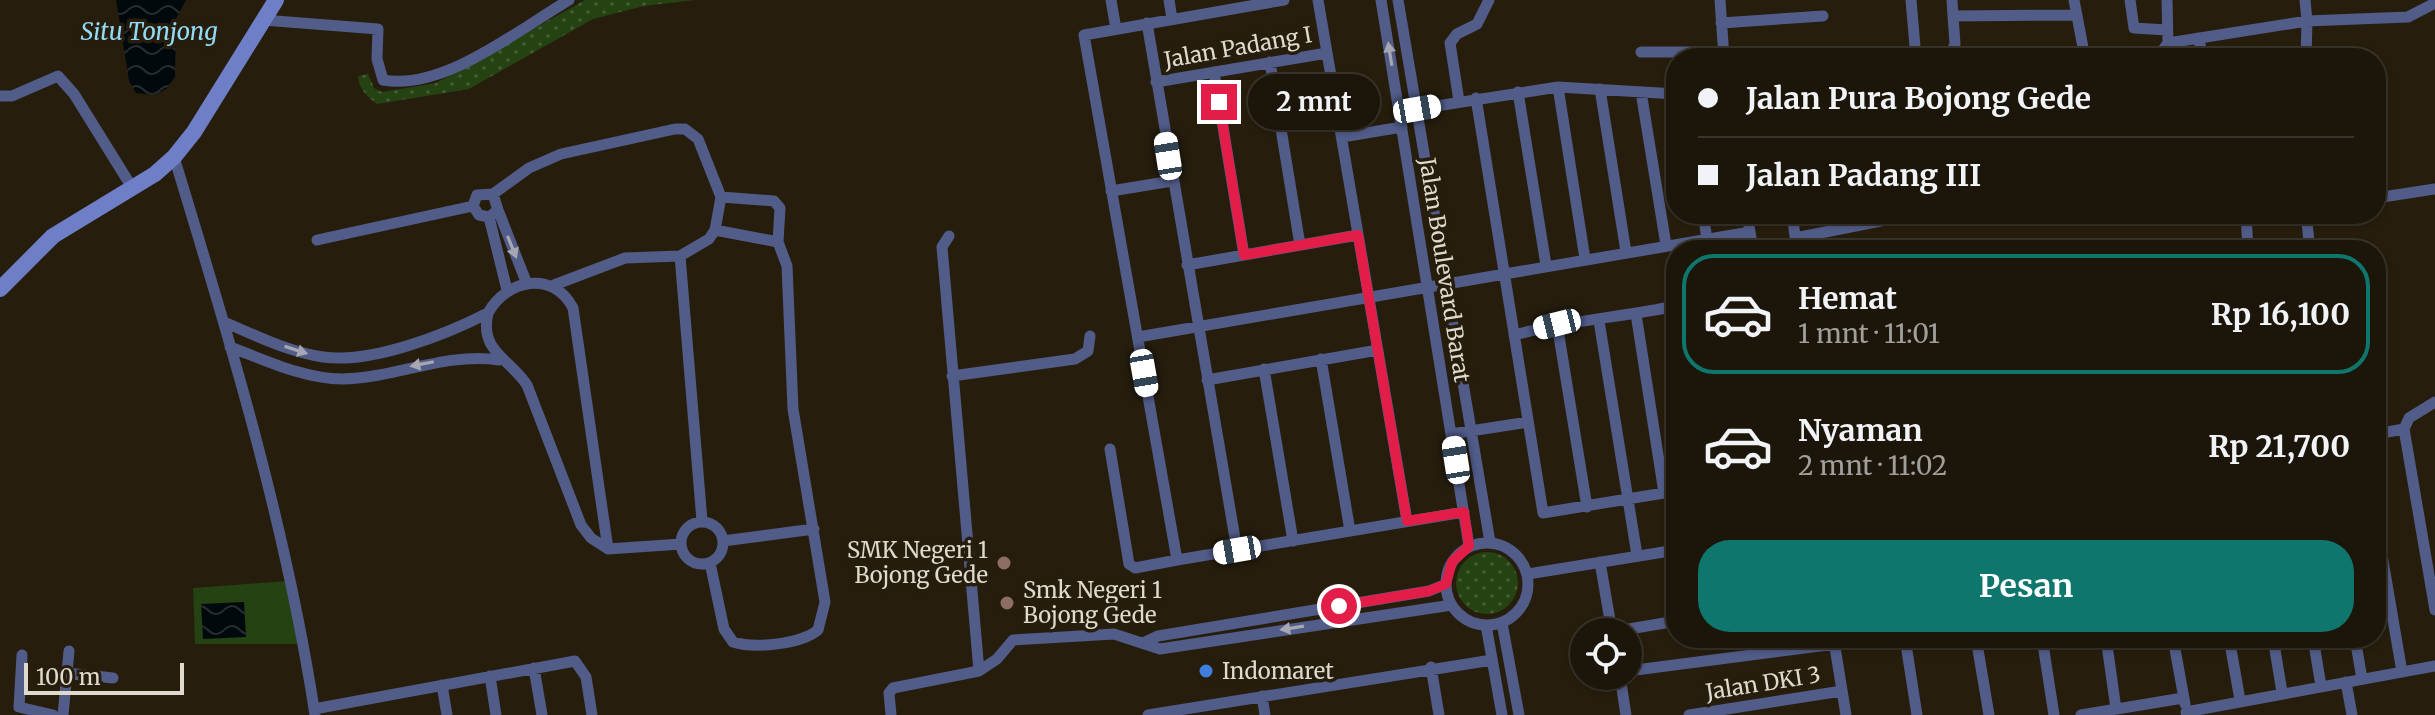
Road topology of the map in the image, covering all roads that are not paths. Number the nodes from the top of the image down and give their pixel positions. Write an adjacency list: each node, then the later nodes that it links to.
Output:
1 (276, 0): 23 (main road)
2 (569, 0): 23 (street)
3 (1111, 0): 27 (street)
4 (1169, 0): 22 (street)
5 (1284, 0): 18 (street)
6 (1318, 0): 38 (street, Jalan Padang I)
7 (1381, 0): 52 (street, Jalan Boulevard Barat, one-way to 7)
8 (1398, 0): 51 (street, Jalan Boulevard Barat)
9 (1489, 0): 50 (street)
10 (1720, 0): 26 (street)
11 (1911, 0): 31 (street)
12 (1952, 0): 21 (street)
13 (2074, 0): 19 (street)
14 (2130, 0): 28 (street)
15 (2167, 0): 28 (street)
16 (2305, 0): 24 (street)
17 (2435, 3): 24 (street)
18 (1231, 4): 22 (street)
19 (2077, 15): 21 (street); 33 (street)
20 (1823, 16): 26 (street)
21 (1953, 16): 32 (street)
22 (1172, 19): 25 (street)
23 (263, 20): 55 (main road)
24 (2307, 21): 29 (street); 36 (street)
25 (1147, 23): 27 (street); 42 (street)
26 (1721, 23): 30 (street)
27 (1116, 29): 59 (street)
28 (2167, 36): 29 (street); 34 (street)
29 (2198, 38): 35 (street)
30 (1723, 48)
31 (1913, 48)
32 (1953, 48)
33 (2083, 48)
34 (2162, 48)
35 (2201, 48)
36 (2306, 48)
37 (1641, 52): 39 (street)
38 (1327, 53): 40 (street, Jalan Padang I); 54 (street, Jalan Padang I)
39 (1666, 53)
40 (1270, 62): 41 (street, Jalan Padang I); 78 (street)
41 (1214, 72): 42 (street, Jalan Padang I); 81 (street)
42 (1156, 82): 56 (street)
43 (1558, 87): 44 (street); 45 (street); 83 (street)
44 (1600, 89): 46 (street); 80 (street)
45 (1518, 92): 49 (street); 85 (street)
46 (1641, 92): 47 (street); 79 (street)
47 (1666, 93)
48 (0, 96): 57 (street)
49 (1476, 98): 50 (street); 86 (street)
50 (1459, 101): 51 (street)
51 (1417, 109): 52 (street); 87 (street, Jalan Boulevard Barat)
52 (1400, 112): 53 (street, Jalan Boulevard Barat)
53 (1402, 127): 54 (street); 90 (street, Jalan Boulevard Barat)
54 (1342, 137): 70 (street, Jalan Padang I)
55 (174, 157): 57 (main road); 98 (street)
56 (1172, 181): 59 (street); 84 (street)
57 (133, 189): 91 (main road)
58 (2435, 189): 61 (street)
59 (1111, 191): 103 (street)
60 (493, 194): 62 (street); 63 (street); 64 (street)
61 (2386, 196)
62 (721, 197): 68 (street); 77 (street)
63 (473, 206): 64 (street); 73 (street)
64 (494, 213): 88 (street, one-way to 88); 92 (street)
65 (1705, 224): 72 (street)
66 (1749, 224): 69 (street)
67 (1876, 224): 76 (street)
68 (715, 230): 77 (street); 82 (street)
69 (1750, 232): 72 (street); 75 (street)
70 (1358, 235): 78 (street); 93 (street, Jalan Padang I)
71 (949, 236): 109 (street)
72 (1707, 239): 74 (street)
73 (317, 240)
74 (1700, 240)
75 (1751, 240)
76 (1812, 240)
77 (778, 242): 125 (street)
78 (1300, 245): 81 (street)
79 (1666, 245): 80 (street)
80 (1626, 252): 83 (street)
81 (1244, 255): 84 (street)
82 (680, 256): 89 (street); 123 (street)
83 (1585, 259): 85 (street)
84 (1187, 265): 100 (street)
85 (1546, 265): 86 (street)
86 (1503, 272): 87 (street); 101 (street)
87 (1445, 282): 90 (street); 114 (street, Jalan Boulevard Barat)
88 (527, 284): 89 (street); 92 (street)
89 (554, 285): 132 (street)
90 (1427, 285): 93 (street); 116 (street, Jalan Boulevard Barat)
91 (0, 289)
92 (507, 290): 95 (street)
93 (1367, 296): 100 (street); 105 (street, Jalan Padang I)
94 (1666, 308): 96 (street)
95 (488, 313): 98 (street, one-way to 95); 107 (street)
96 (1636, 314): 97 (street); 118 (street)
97 (1599, 321): 99 (street); 120 (street)
98 (224, 322): 104 (street)
99 (1557, 324): 101 (street); 121 (street)
100 (1197, 326): 103 (street); 110 (street)
101 (1514, 335): 112 (street)
102 (1090, 336): 109 (street)
103 (1138, 337): 136 (street)
104 (230, 347): 107 (street, one-way to 104); 184 (street)
105 (1378, 350): 106 (street); 124 (street, Jalan Padang I)
106 (1321, 359): 108 (street); 126 (street)
107 (499, 360): 132 (street)
108 (1264, 369): 110 (street); 128 (street)
109 (952, 376): 168 (street)
110 (1207, 380): 133 (street)
111 (2435, 402): 113 (street)
112 (1528, 422): 114 (street); 121 (street)
113 (2404, 429): 115 (street); 143 (street)
114 (1471, 431): 116 (street); 129 (street, Jalan Boulevard Barat)
115 (2386, 432)
116 (1451, 434): 122 (street, Jalan Boulevard Barat)
117 (1110, 449): 136 (street)
118 (1666, 471)
119 (1666, 493): 120 (street)
120 (1628, 501): 121 (street); 135 (street)
121 (1587, 507)
122 (1464, 512): 124 (street); 131 (street, Jalan Boulevard Barat)
123 (702, 521): 127 (street); 130 (street)
124 (1407, 521): 126 (street)
125 (814, 529): 127 (street); 138 (street)
126 (1350, 531): 128 (street)
127 (723, 541): 138 (street)
128 (1293, 541): 133 (street)
129 (1490, 542): 131 (street); 139 (street)
130 (681, 544): 132 (street); 138 (street)
131 (1469, 546): 141 (street)
132 (608, 549)
133 (1237, 550): 136 (street)
134 (1666, 551): 135 (street)
135 (1637, 555): 137 (street)
136 (1177, 560)
137 (1600, 562): 139 (street); 144 (street)
138 (710, 563)
139 (1528, 574): 145 (street)
140 (2386, 578): 169 (street)
141 (1446, 584): 142 (street); 149 (street)
142 (1452, 605): 147 (street); 149 (street, one-way to 149)
143 (2435, 610)
144 (1610, 618)
145 (1502, 623): 147 (street); 197 (street)
146 (1666, 623): 148 (street)
147 (1486, 625): 163 (street)
148 (1642, 627)
149 (1143, 643): 168 (street)
150 (1786, 648): 167 (street)
151 (1835, 648): 178 (street)
152 (1907, 648): 201 (street)
153 (1978, 648): 202 (street)
154 (2044, 648): 203 (street)
155 (2107, 648): 183 (street)
156 (2175, 648): 181 (street)
157 (2231, 648): 182 (street)
158 (2275, 648): 179 (street)
159 (2315, 648): 176 (street)
160 (2357, 648): 173 (street)
161 (69, 651): 170 (street)
162 (22, 655): 186 (street)
163 (1492, 660): 165 (street); 196 (street)
164 (2435, 666): 169 (street)
165 (1431, 667): 180 (street); 195 (street)
166 (534, 668): 171 (street); 190 (street); 191 (street)
167 (1642, 669)
168 (979, 671): 192 (street)
169 (2402, 672): 173 (street)
170 (67, 673): 172 (street); 187 (street)
171 (490, 676): 175 (street); 189 (street)
172 (113, 678)
173 (2362, 679): 174 (street)
174 (2346, 682): 176 (street); 205 (street)
175 (442, 685): 184 (street); 188 (street)
176 (2321, 686): 179 (street)
177 (1622, 690): 198 (street)
178 (1842, 691): 199 (street, Jalan DKI 3); 200 (street)
179 (2282, 692): 182 (street)
180 (1262, 696): 193 (street); 194 (street)
181 (2183, 698): 183 (street); 185 (street)
182 (2240, 700): 185 (street)
183 (2116, 709): 204 (street)
184 (314, 712)
185 (2187, 713)
186 (53, 715)
187 (63, 715)
188 (447, 715)
189 (496, 715)
190 (542, 715)
191 (592, 715)
192 (891, 715)
193 (1148, 715)
194 (1265, 715)
195 (1439, 715)
196 (1502, 715)
197 (1519, 715)
198 (1626, 715)
199 (1689, 715)
200 (1846, 715)
201 (1917, 715)
202 (1989, 715)
203 (2054, 715)
204 (2081, 715)
205 (2352, 715)

